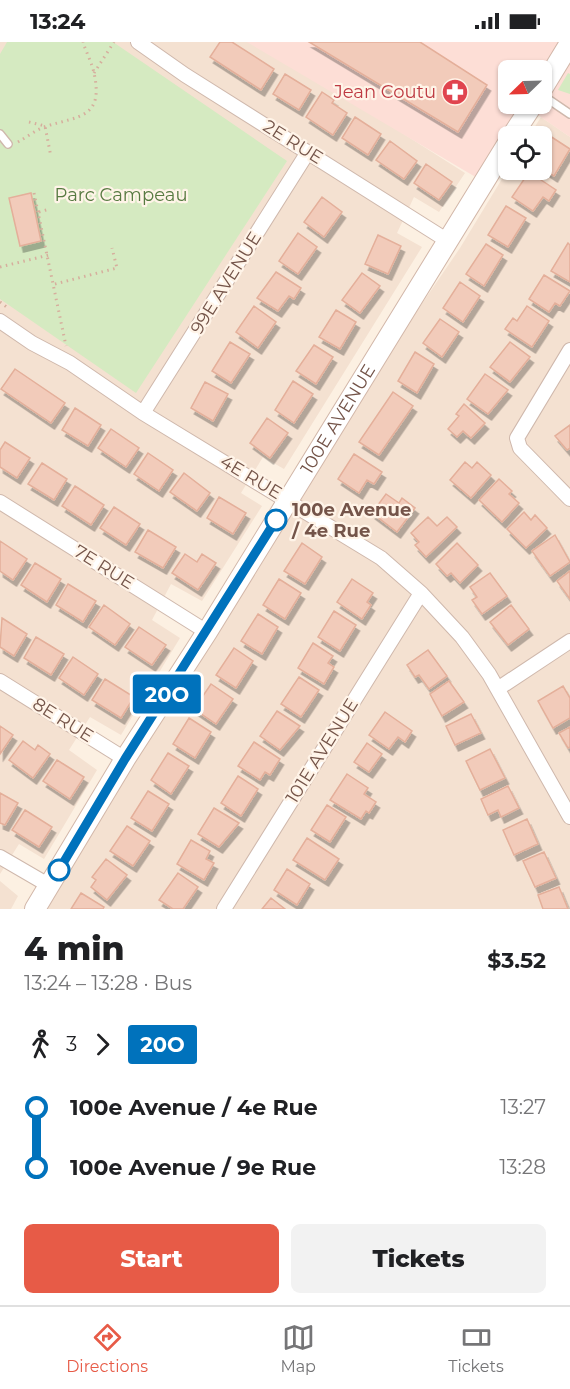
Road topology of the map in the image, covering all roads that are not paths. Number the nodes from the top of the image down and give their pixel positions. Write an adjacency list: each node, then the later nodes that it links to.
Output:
1 (138, 42): 8 (street, 2E RUE)
2 (567, 54): 3 (street)
3 (552, 76)
4 (552, 101): 5 (lane)
5 (570, 114)
6 (0, 134): 7 (lane)
7 (8, 144)
8 (308, 152): 10 (street, 2E RUE); 13 (street, 99E AVENUE)
9 (498, 159): 10 (street, 100E AVENUE)
10 (448, 241): 15 (street, 100E AVENUE)
11 (0, 321): 13 (street, 4E RUE)
12 (570, 350): 14 (street)
13 (143, 413): 15 (street, 4E RUE)
14 (570, 499)
15 (288, 500): 17 (street, 4E RUE); 18 (street, 100E AVENUE)
16 (0, 502): 18 (street, 7E RUE)
17 (421, 593): 21 (street, 4E RUE); 27 (street, 101E AVENUE)
18 (207, 632): 22 (street, 100E AVENUE)
19 (570, 641): 21 (street)
20 (0, 681): 22 (street, 8E RUE)
21 (499, 688): 23 (street, 4E RUE)
22 (125, 759): 25 (street, 100E AVENUE)
23 (570, 817)
24 (0, 857): 25 (street)
25 (50, 886): 26 (street, 100E AVENUE)
26 (35, 909)
27 (224, 909)

